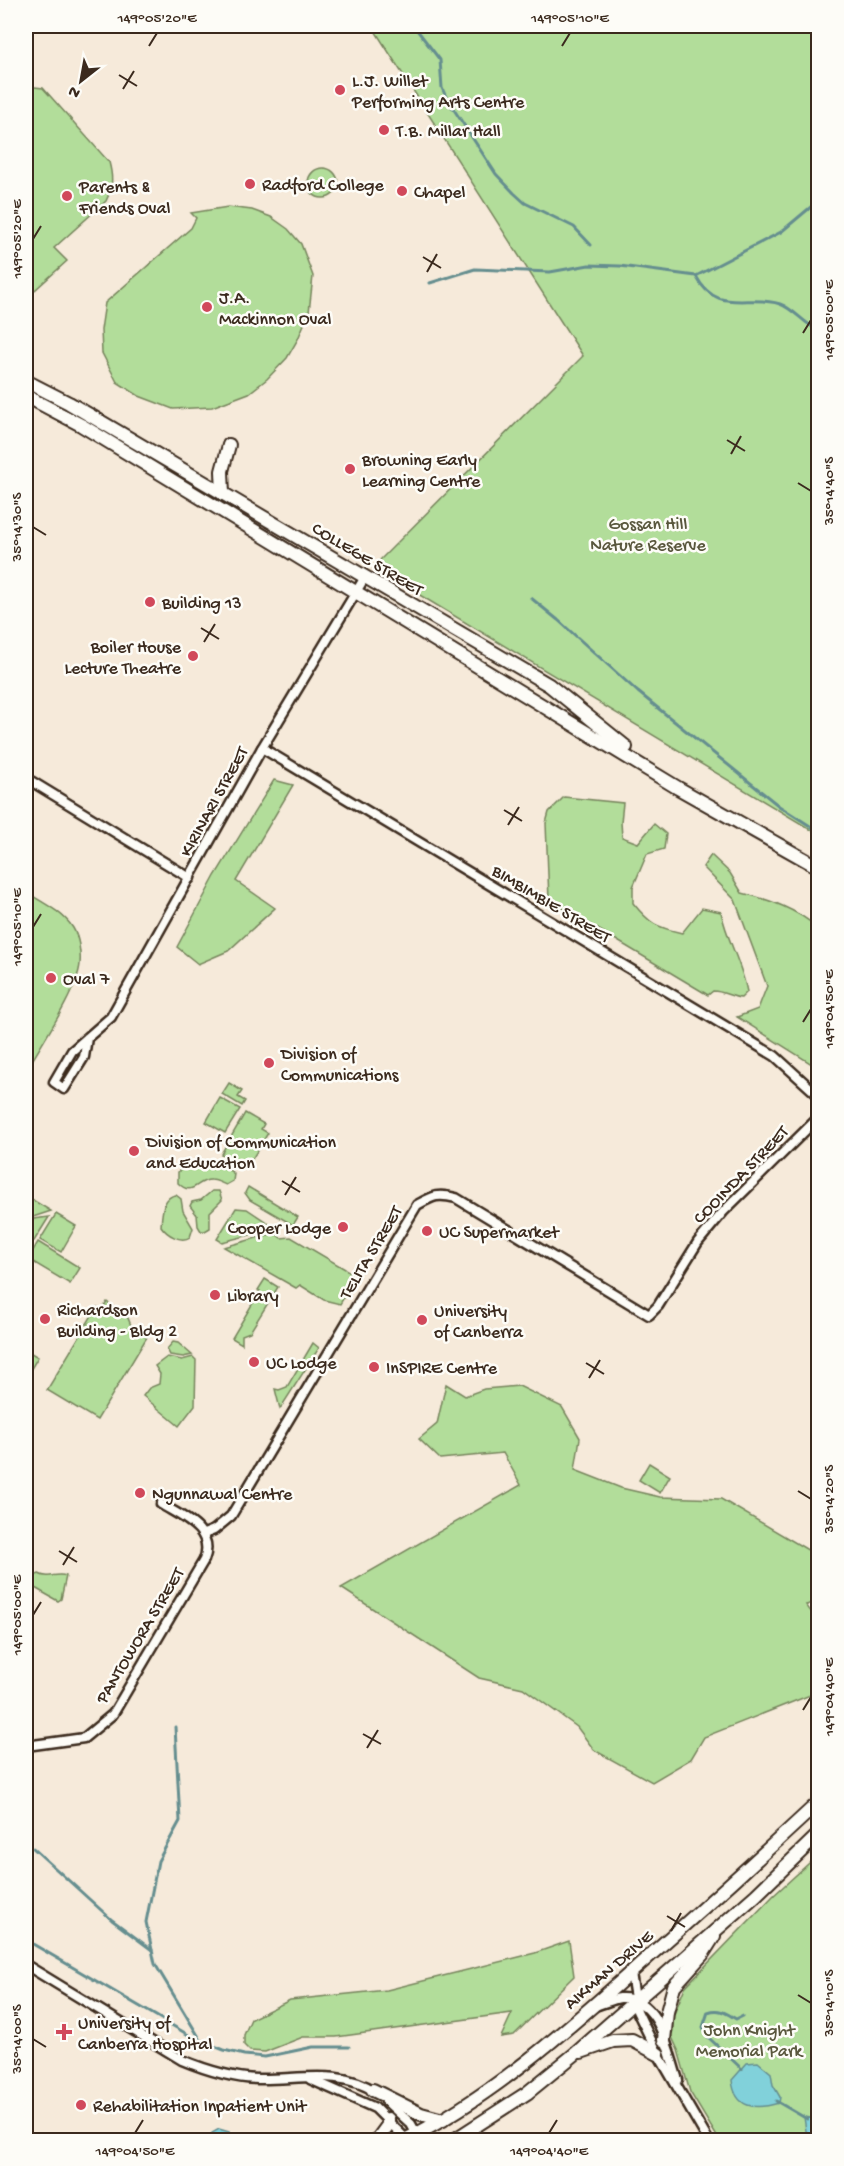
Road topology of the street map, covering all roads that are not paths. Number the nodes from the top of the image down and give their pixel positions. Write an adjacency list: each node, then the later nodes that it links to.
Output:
1 (26, 381): 4 (street, COLLEGE STREET)
2 (26, 396): 6 (street, COLLEGE STREET)
3 (229, 445): 4 (street)
4 (223, 494): 5 (street, COLLEGE STREET)
5 (365, 577): 6 (street, KIRINARI STREET); 9 (street, COLLEGE STREET)
6 (356, 592): 7 (street, KIRINARI STREET); 9 (street, COLLEGE STREET)
7 (262, 748): 11 (street, KIRINARI STREET); 13 (street, BIMBIMBIE STREET)
8 (26, 778): 11 (street)
9 (678, 788): 10 (street, COLLEGE STREET)
10 (819, 867)
11 (190, 878): 12 (street, KIRINARI STREET)
12 (87, 1038): 12 (street, KIRINARI STREET)
13 (819, 1095)
14 (819, 1118): 15 (street, COOINDA STREET)
15 (649, 1315): 17 (street, TELITA STREET)
16 (161, 1504): 17 (street)
17 (204, 1534): 18 (street, PANTOWORA STREET)
18 (26, 1746)
19 (819, 1803): 23 (street, AIKMAN DRIVE)
20 (819, 1835): 21 (street)
21 (721, 1925): 24 (street); 26 (street)
22 (26, 1965): 29 (street)
23 (631, 1973): 24 (street); 25 (street, AIKMAN DRIVE)
24 (634, 2001): 25 (street); 26 (street); 27 (street); 28 (street)
25 (594, 2006): 33 (street, AIKMAN DRIVE)
26 (664, 2040): 31 (street)
27 (575, 2054): 28 (street); 36 (street)
28 (658, 2054): 31 (street)
29 (307, 2077): 30 (street); 32 (street)
30 (373, 2090): 33 (street); 34 (street)
31 (682, 2094): 37 (street)
32 (388, 2119): 34 (street); 35 (street)
33 (443, 2120): 34 (street, AIKMAN DRIVE)
34 (411, 2139)
35 (377, 2140)
36 (454, 2140)
37 (708, 2140)

